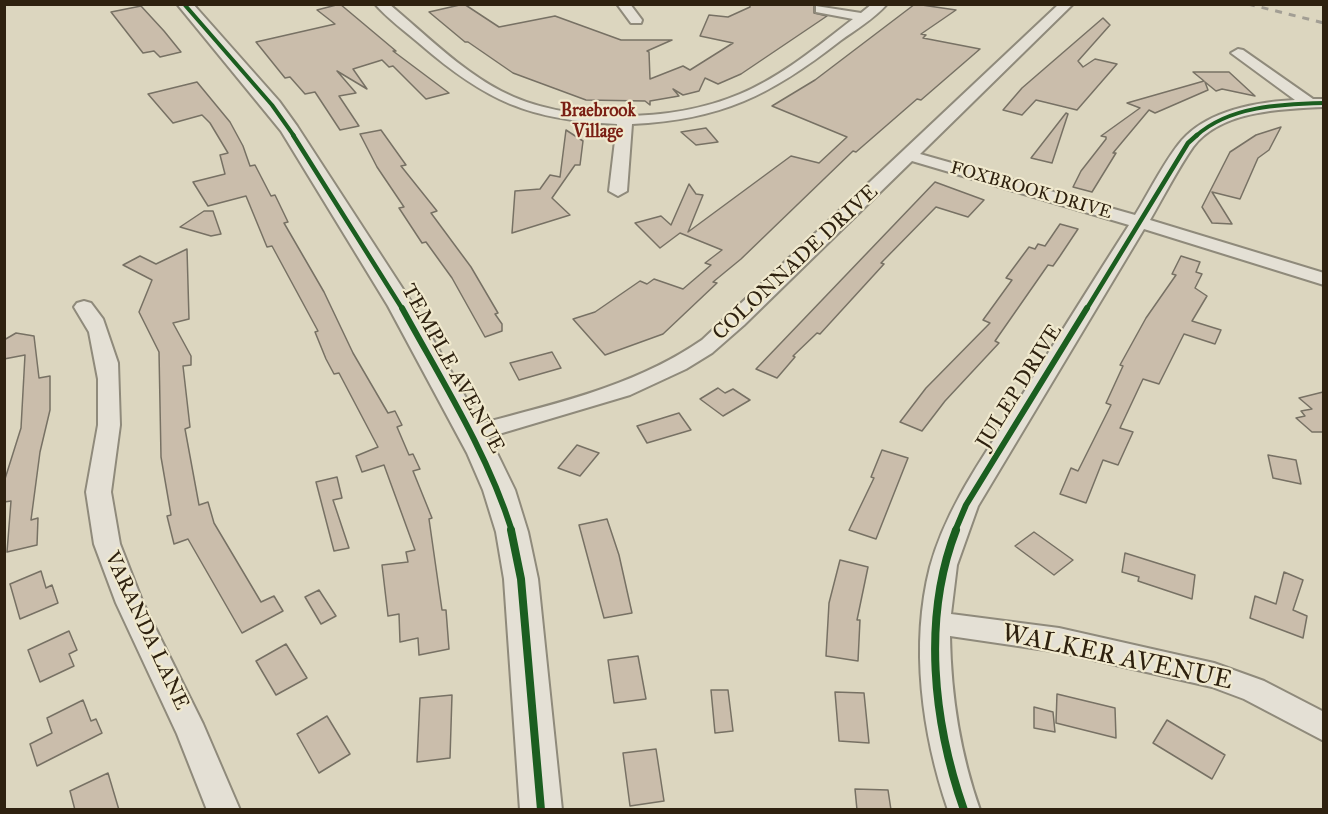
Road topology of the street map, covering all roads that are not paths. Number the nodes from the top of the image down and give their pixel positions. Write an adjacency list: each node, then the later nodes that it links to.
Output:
1 (184, 4): 17 (street, TEMPLE AVENUE)
2 (381, 4): 11 (street)
3 (623, 4): 8 (street)
4 (882, 4): 7 (street)
5 (1067, 4): 12 (street, COLONNADE DRIVE)
6 (820, 9): 7 (street)
7 (864, 17): 11 (street)
8 (636, 21)
9 (1238, 53): 10 (street)
10 (1316, 103): 14 (street, JULEP DRIVE)
11 (625, 119): 13 (street)
12 (910, 156): 14 (street, FOXBROOK DRIVE); 17 (street, COLONNADE DRIVE)
13 (618, 191)
14 (1139, 222): 15 (street, FOXBROOK DRIVE); 18 (street, JULEP DRIVE)
15 (1323, 279)
16 (84, 307): 20 (street, VARANDA LANE)
17 (472, 434): 21 (street, TEMPLE AVENUE)
18 (937, 623): 19 (street, WALKER AVENUE); 22 (street, JULEP DRIVE)
19 (1323, 728)
20 (224, 810)
21 (540, 810)
22 (964, 810)

